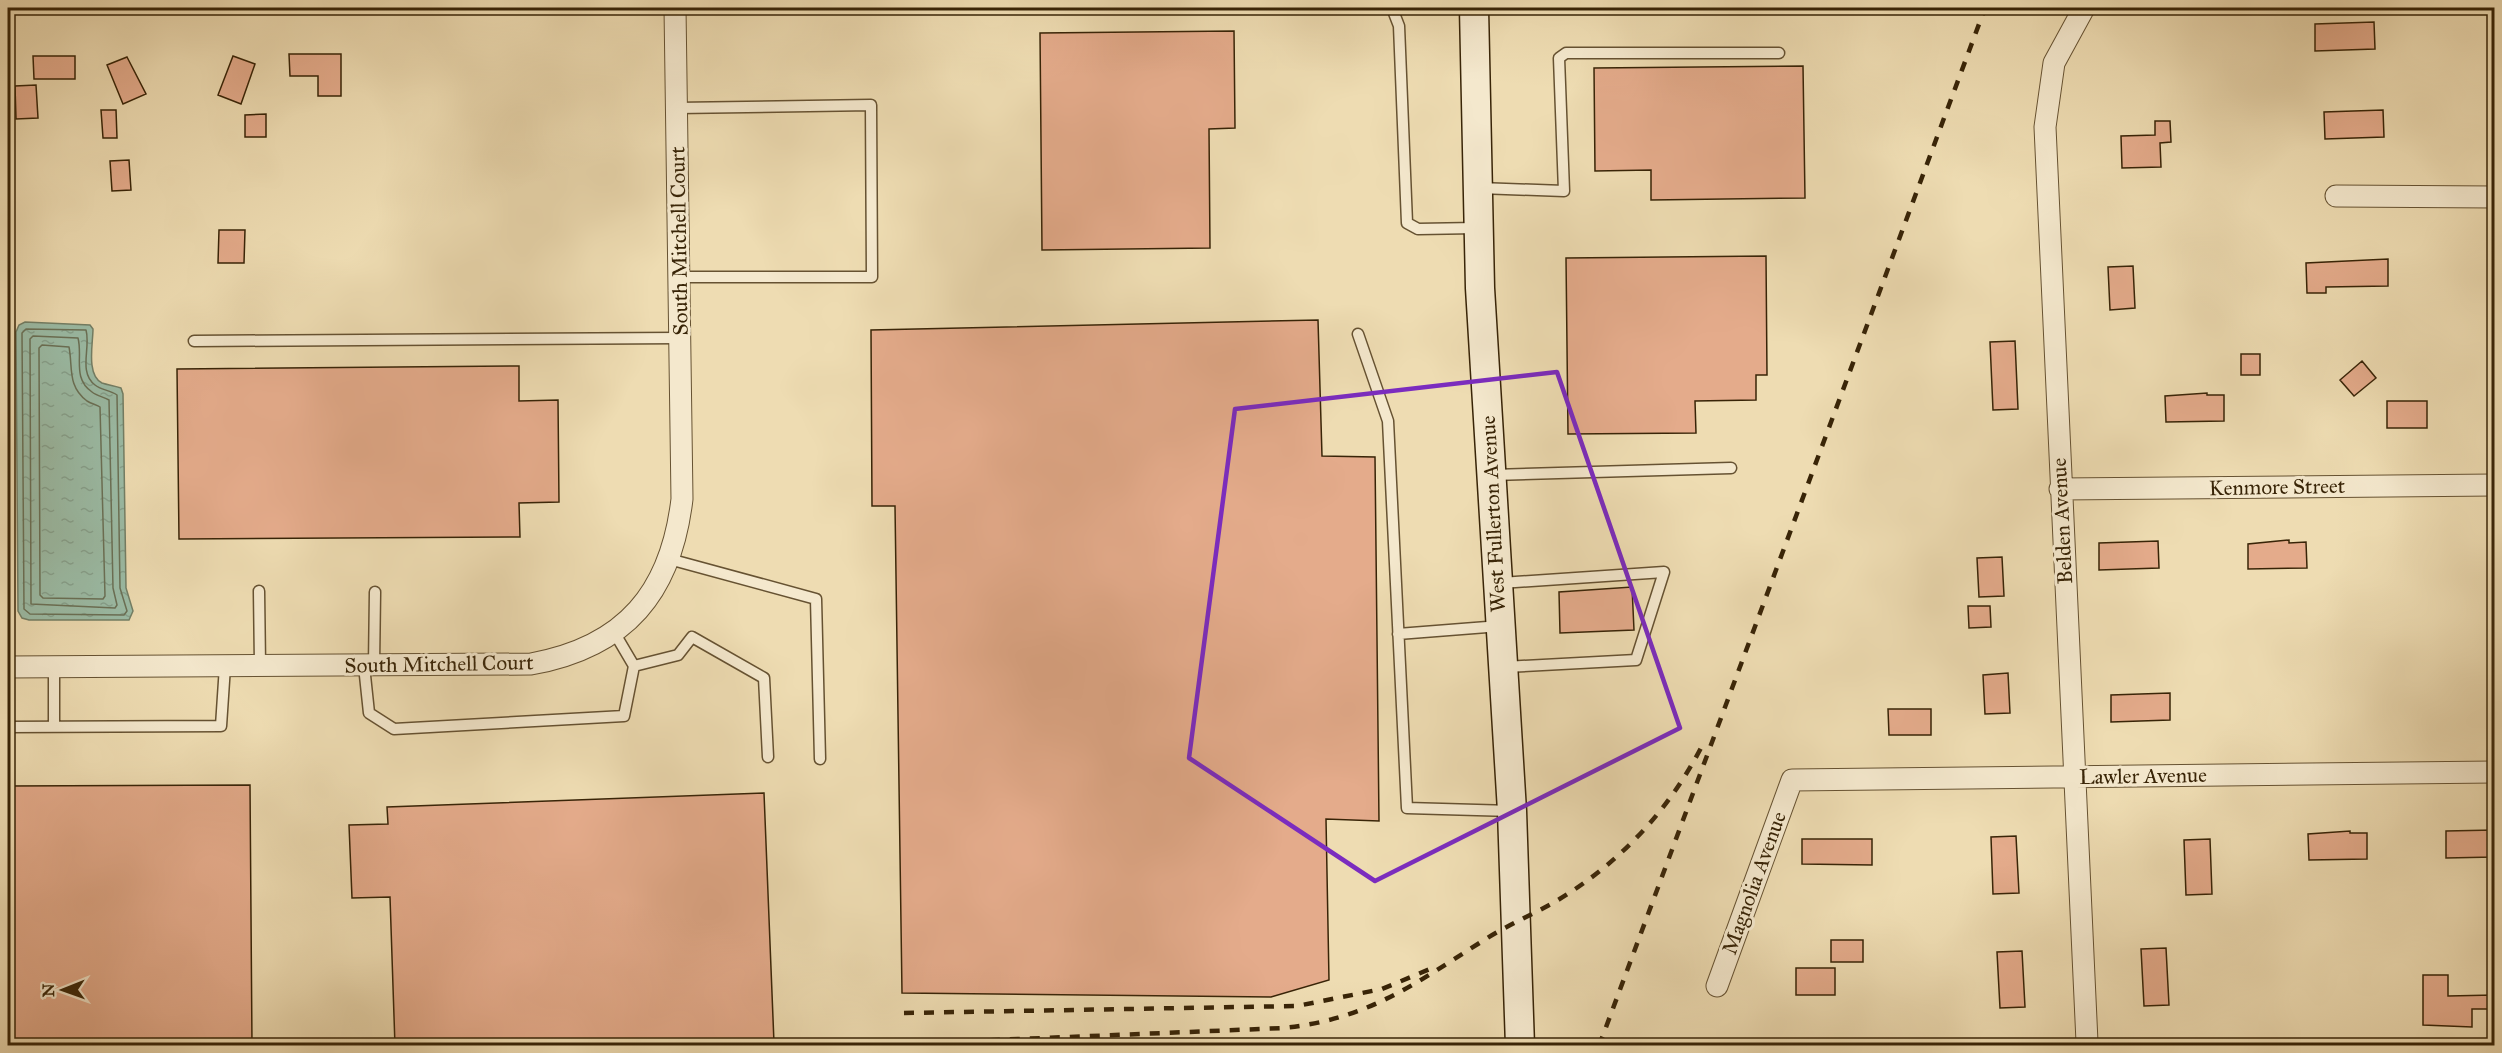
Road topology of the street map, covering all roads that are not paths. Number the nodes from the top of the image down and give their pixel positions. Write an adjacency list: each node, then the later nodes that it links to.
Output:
1 (675, 8): 6 (street, South Mitchell Court)
2 (1392, 8): 10 (lane)
3 (1474, 8): 7 (street, West Fullerton Avenue)
4 (2084, 8): 18 (street, Belden Avenue)
5 (1779, 53): 7 (lane)
6 (677, 108): 11 (street, South Mitchell Court); 11 (lane)
7 (1479, 188): 10 (street, West Fullerton Avenue)
8 (2336, 196): 9 (street)
9 (2494, 197)
10 (1479, 228): 16 (street, West Fullerton Avenue)
11 (680, 277): 13 (street, South Mitchell Court)
12 (1358, 334): 25 (lane)
13 (680, 338): 14 (lane); 19 (street, South Mitchell Court)
14 (194, 341)
15 (1731, 468): 16 (lane)
16 (1490, 475): 20 (street, West Fullerton Avenue)
17 (2494, 485): 18 (street, Kenmore Street)
18 (2060, 489): 38 (street, Belden Avenue)
19 (669, 559): 24 (street, South Mitchell Court); 36 (lane)
20 (1497, 583): 23 (street, West Fullerton Avenue); 32 (lane)
21 (259, 591): 26 (lane)
22 (375, 592): 28 (lane)
23 (1500, 626): 25 (lane); 32 (street, West Fullerton Avenue)
24 (614, 632): 28 (street, South Mitchell Court); 29 (lane)
25 (1398, 634): 40 (lane)
26 (260, 665): 27 (street, South Mitchell Court); 28 (street, South Mitchell Court)
27 (225, 666): 31 (street, South Mitchell Court); 34 (lane)
28 (369, 666): 29 (lane)
29 (634, 666): 35 (lane)
30 (8, 667): 31 (street, South Mitchell Court)
31 (54, 667): 34 (lane)
32 (1503, 667): 40 (street, West Fullerton Avenue)
33 (8, 727): 34 (lane)
34 (54, 727)
35 (768, 757)
36 (820, 759)
37 (2494, 771): 38 (street, Lawler Avenue)
38 (2074, 776): 39 (street, Lawler Avenue); 43 (street, Belden Avenue)
39 (1792, 780): 41 (street, Magnolia Avenue)
40 (1512, 811): 42 (street, West Fullerton Avenue)
41 (1717, 986)
42 (1520, 1033)
43 (2086, 1042)

